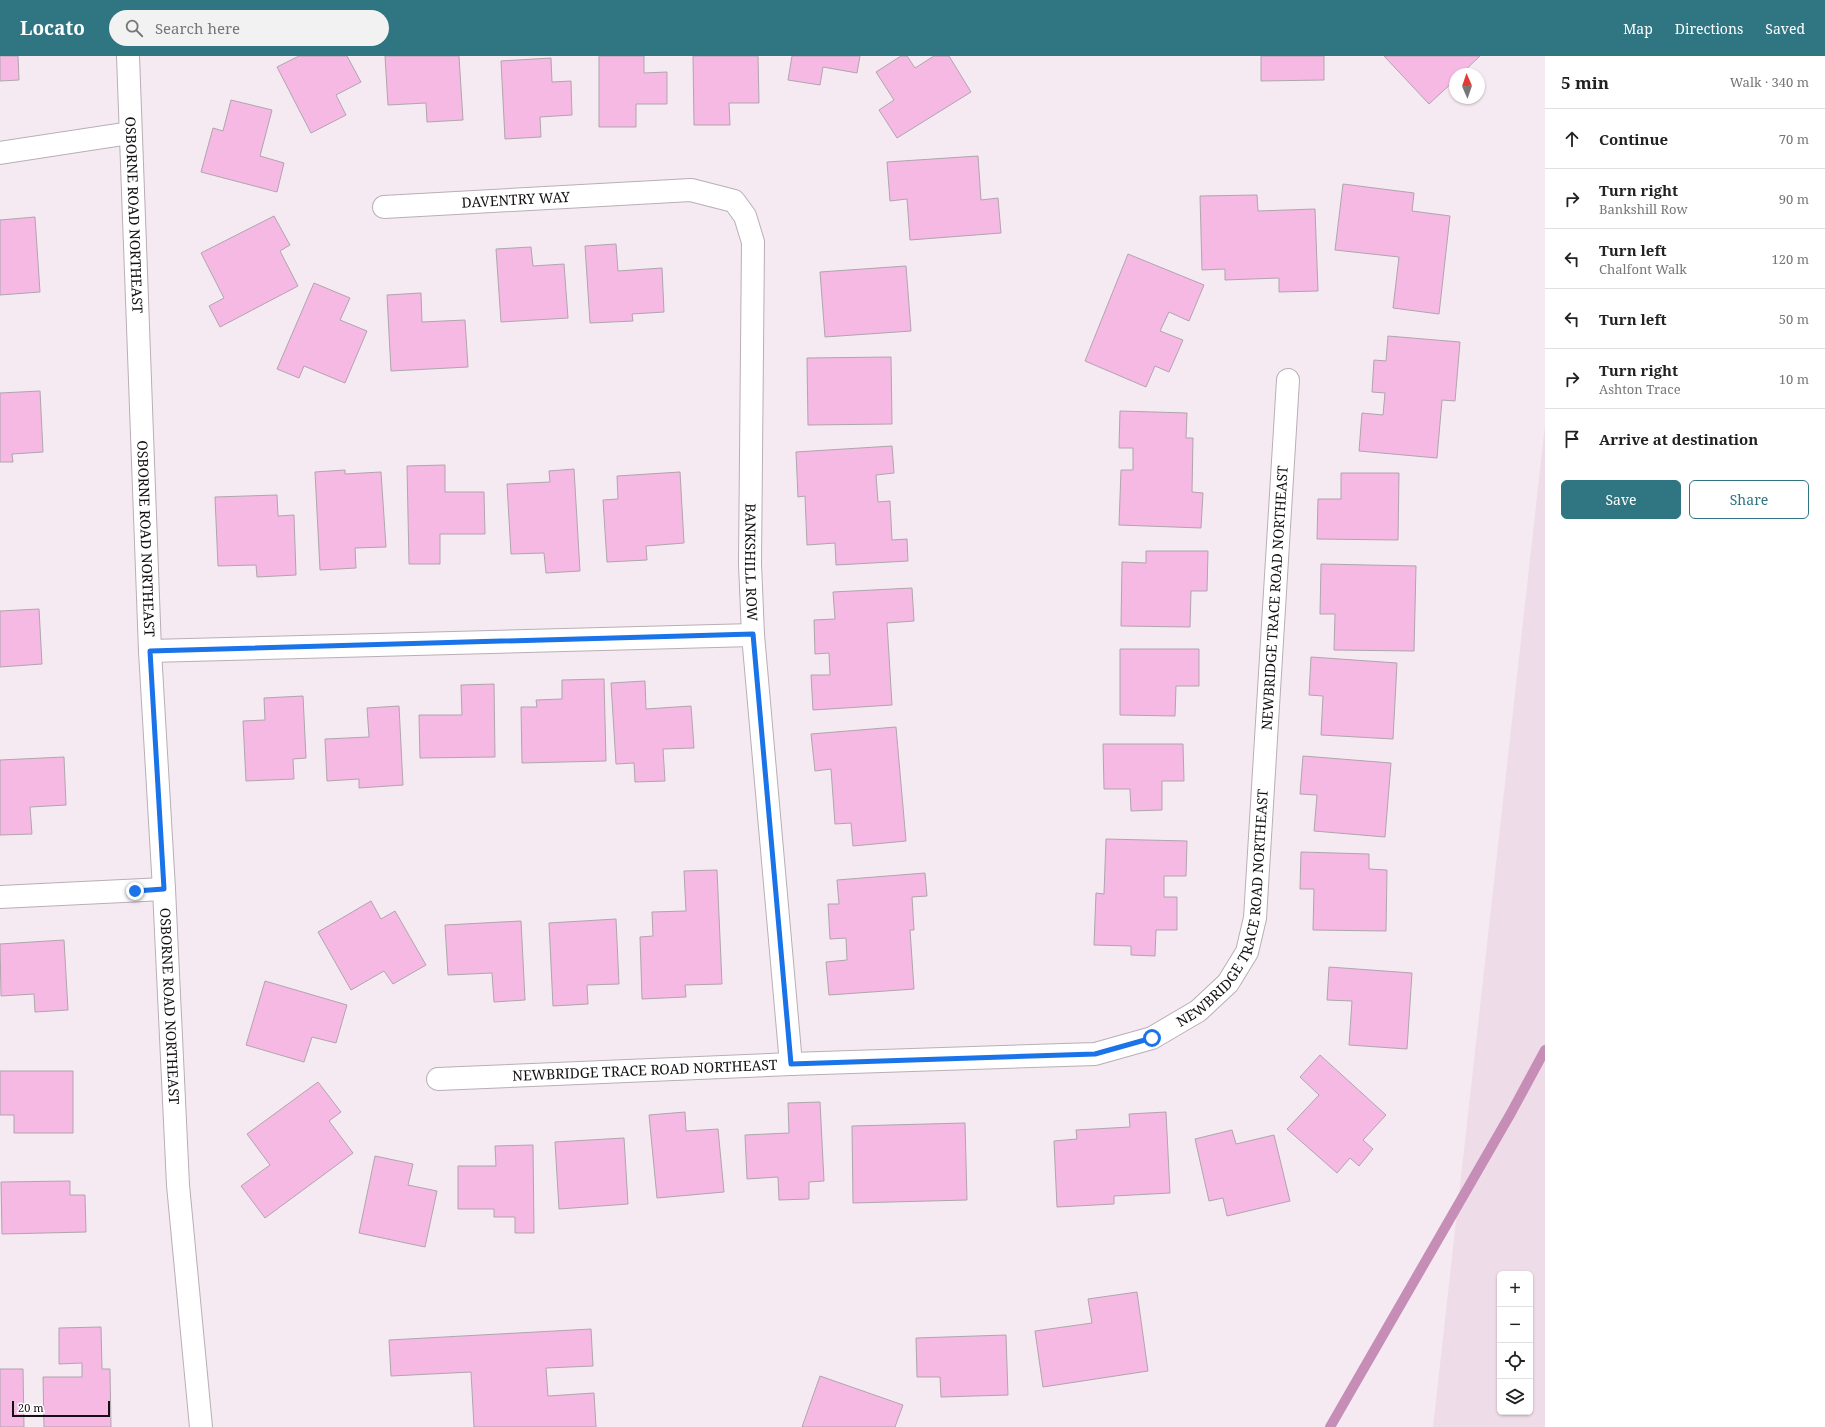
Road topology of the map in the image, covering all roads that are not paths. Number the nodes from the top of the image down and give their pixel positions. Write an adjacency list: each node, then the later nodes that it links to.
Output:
1 (128, 56): 2 (street, OSBORNE ROAD NORTHEAST)
2 (130, 133): 3 (street); 8 (street, OSBORNE ROAD NORTHEAST)
3 (0, 153)
4 (648, 192): 5 (street, DAVENTRY WAY); 7 (street, BANKSHILL ROW)
5 (384, 207)
6 (1288, 380): 11 (street, NEWBRIDGE TRACE ROAD NORTHEAST)
7 (753, 634): 8 (street); 11 (street, BANKSHILL ROW)
8 (150, 651): 9 (street, OSBORNE ROAD NORTHEAST)
9 (164, 889): 10 (street); 13 (street, OSBORNE ROAD NORTHEAST)
10 (0, 897)
11 (791, 1064): 12 (street, NEWBRIDGE TRACE ROAD NORTHEAST)
12 (438, 1079)
13 (201, 1427)

